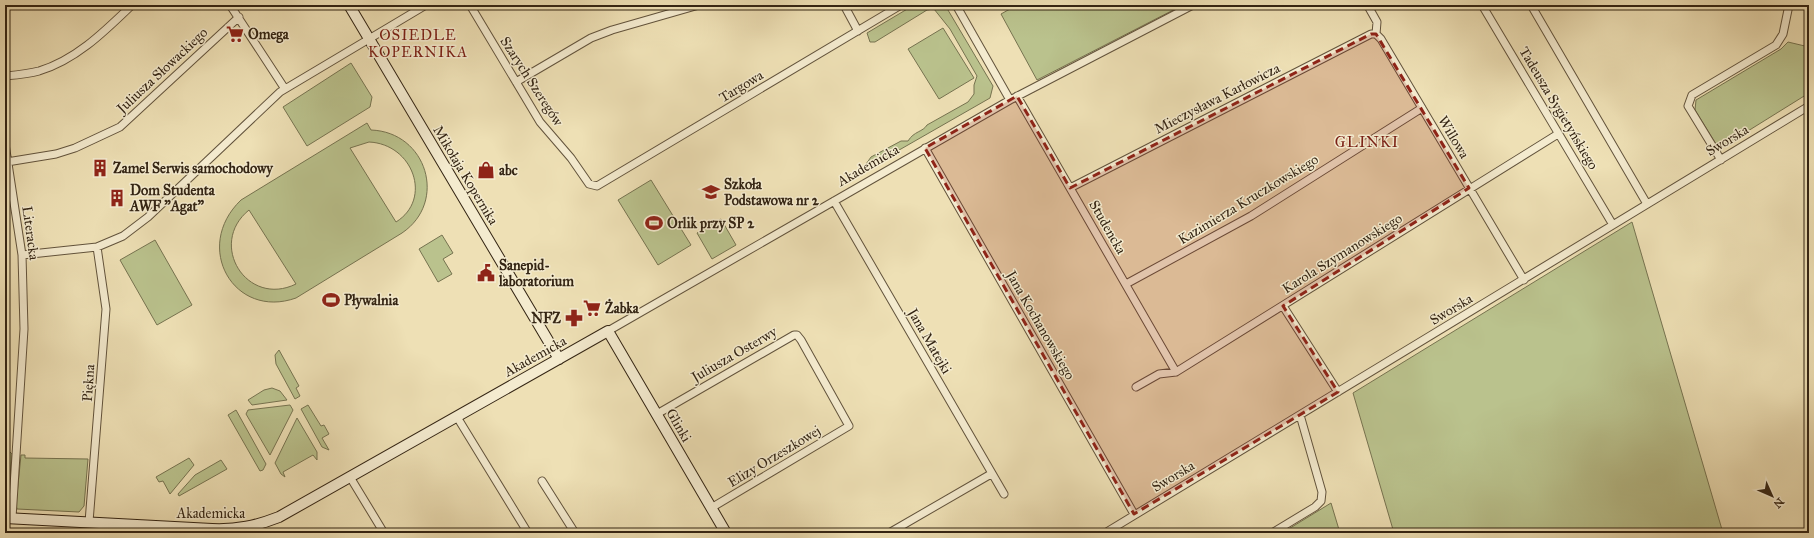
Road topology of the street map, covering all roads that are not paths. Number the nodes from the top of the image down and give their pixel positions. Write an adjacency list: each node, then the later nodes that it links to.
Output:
1 (132, 5): 19 (street)
2 (230, 5): 15 (street)
3 (349, 5): 18 (street, Mikołaja Kopernika)
4 (426, 5): 18 (street)
5 (470, 5): 20 (street, Szarych Szeregów)
6 (699, 5): 20 (street)
7 (844, 5): 16 (street)
8 (901, 5): 16 (street, Targowa)
9 (956, 5): 23 (street)
10 (1193, 5): 22 (street, Akademicka)
11 (1482, 5): 26 (street, Tadeusza Sygietyńskiego)
12 (1531, 5): 35 (street, Tadeusza Sygietyńskiego)
13 (1789, 5): 29 (street)
14 (1368, 6): 17 (street, Willowa)
15 (238, 17): 21 (street); 30 (street, Juliusza Słowackiego)
16 (858, 31): 31 (street, Targowa)
17 (1376, 34): 25 (street, Willowa); 32 (street, Mieczysława Karłowicza)
18 (369, 39): 21 (street); 43 (street, Mikołaja Kopernika)
19 (5, 76)
20 (516, 82): 31 (street, Szarych Szeregów)
21 (285, 89): 37 (street)
22 (1017, 96): 23 (street, Akademicka); 32 (street, Studencka)
23 (1010, 100): 28 (street, Akademicka)
24 (1809, 106): 29 (street, Sworska)
25 (1422, 108): 33 (street, Willowa); 40 (street, Kazimierza Kruczkowskiego)
26 (1558, 134): 33 (street, Karola Szymanowskiego); 36 (street, Tadeusza Sygietyńskiego)
27 (5, 144): 30 (street, Literacka)
28 (925, 148): 34 (street, Akademicka); 56 (street, Jana Kochanowskiego)
29 (1721, 160): 35 (street, Sworska)
30 (7, 162): 38 (street, Literacka)
31 (592, 186)
32 (1070, 188): 40 (street, Studencka)
33 (1469, 188): 39 (street, Willowa); 41 (street, Karola Szymanowskiego)
34 (834, 201): 42 (street, Akademicka); 51 (street, Jana Matejki)
35 (1647, 204): 36 (street, Sworska)
36 (1613, 225): 39 (street, Sworska)
37 (97, 247): 38 (street); 58 (street, Piękna)
38 (22, 255): 57 (street, Literacka)
39 (1524, 280): 46 (street, Sworska)
40 (1126, 284): 44 (street, Studencka)
41 (1283, 306): 44 (street, Karola Szymanowskiego); 46 (street)
42 (608, 331): 43 (street, Akademicka); 47 (street, Glinki)
43 (559, 359): 49 (street, Akademicka)
44 (1176, 372): 45 (street, Karola Szymanowskiego)
45 (1136, 388)
46 (1338, 392): 48 (street, Sworska)
47 (657, 414): 50 (street, Juliusza Osterwy); 55 (street, Glinki)
48 (1300, 415): 56 (street, Sworska); 66 (street)
49 (456, 417): 52 (street, Akademicka); 61 (street)
50 (849, 426): 55 (street, Elizy Orzeszkowej)
51 (992, 474): 54 (street, Jana Matejki); 64 (street)
52 (350, 477): 59 (street, Akademicka); 60 (street)
53 (542, 480): 62 (street)
54 (1004, 494)
55 (711, 508): 63 (street, Glinki)
56 (1134, 514): 65 (street, Sworska)
57 (9, 518): 58 (street, Akademicka)
58 (90, 522): 59 (street, Akademicka)
59 (212, 531)
60 (384, 533)
61 (528, 533)
62 (575, 533)
63 (726, 533)
64 (889, 533)
65 (1105, 533)
66 (1272, 533)

